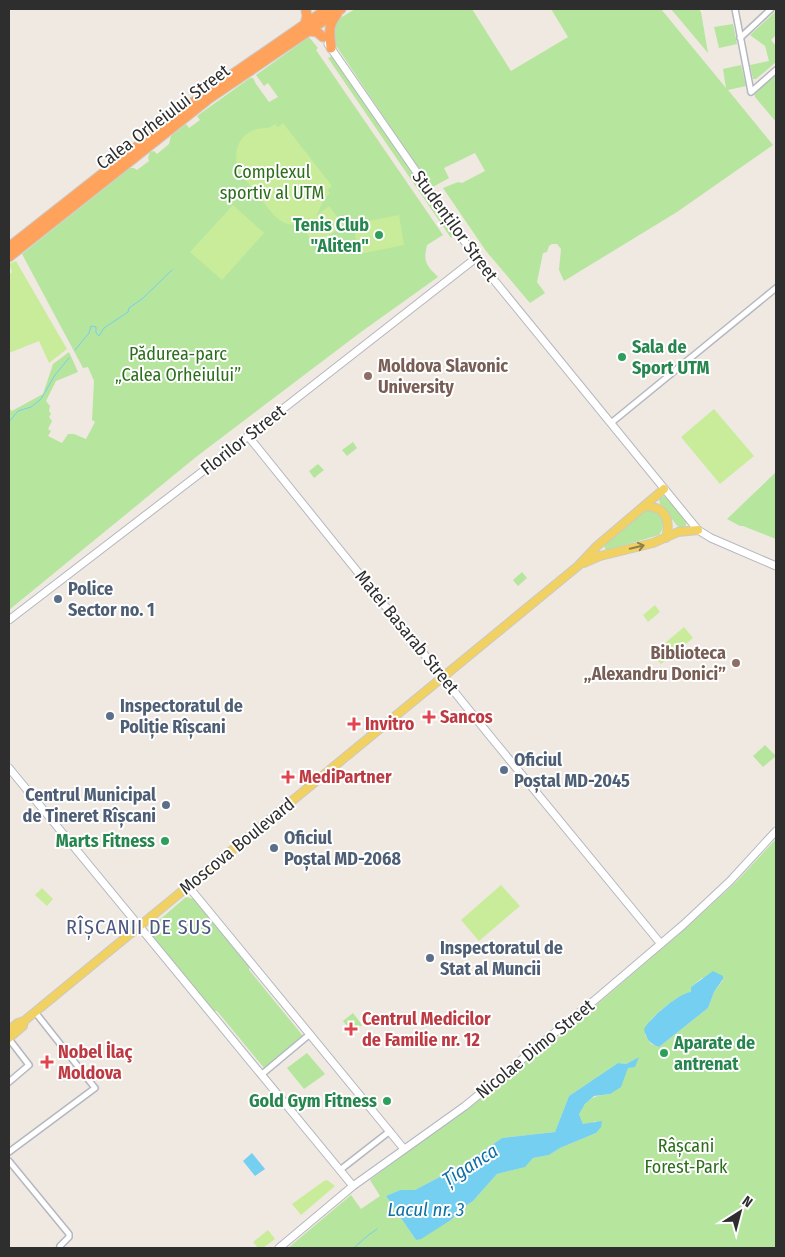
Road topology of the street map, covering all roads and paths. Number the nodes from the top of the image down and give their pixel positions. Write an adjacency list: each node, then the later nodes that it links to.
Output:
1 (327, 9): 6 (highway, Calea Orheiului Street)
2 (341, 9): 6 (highway, Calea Orheiului Street); 9 (highway)
3 (735, 9): 8 (street)
4 (772, 9): 8 (street)
5 (305, 10): 6 (highway)
6 (310, 25): 7 (highway); 11 (highway, Calea Orheiului Street)
7 (323, 37): 9 (main road, Studenților Street)
8 (740, 38): 10 (street)
9 (331, 48): 14 (main road, Studenților Street)
10 (776, 70)
11 (138, 150): 12 (highway, Calea Orheiului Street); 13 (highway, Calea Orheiului Street)
12 (9, 247)
13 (9, 257)
14 (476, 258): 16 (main road, Studenților Street); 17 (main road, Florilor Street)
15 (776, 288): 16 (street)
16 (611, 423): 18 (main road, Studenților Street)
17 (248, 436): 26 (main road, Florilor Street); 27 (main road, Matei Basarab Street)
18 (664, 488): 19 (main road, Moscova Boulevard); 20 (main road, Studenților Street)
19 (644, 506): 21 (main road); 22 (main road, Moscova Boulevard)
20 (698, 530): 21 (main road, Moscova Boulevard); 25 (main road, Studenților Street)
21 (666, 538): 23 (main road, Moscova Boulevard, one-way to 21)
22 (602, 542): 23 (main road); 24 (main road, Moscova Boulevard)
23 (608, 554): 24 (main road, Moscova Boulevard)
24 (578, 566): 27 (main road, Moscova Boulevard)
25 (776, 566)
26 (9, 620)
27 (443, 677): 30 (main road, Moscova Boulevard); 32 (main road, Matei Basarab Street)
28 (9, 768): 31 (main road)
29 (776, 831): 32 (main road, Nicolae Dimo Street)
30 (188, 886): 31 (main road, Moscova Boulevard); 36 (main road)
31 (139, 926): 33 (main road, Moscova Boulevard); 38 (main road)
32 (661, 944): 41 (main road, Nicolae Dimo Street)
33 (35, 1012): 34 (main road, Moscova Boulevard); 42 (street)
34 (24, 1021): 35 (main road, Moscova Boulevard); 37 (main road, Moscova Boulevard)
35 (9, 1030)
36 (310, 1034): 38 (street); 40 (main road)
37 (9, 1039): 39 (street, Moscova Boulevard)
38 (261, 1075): 44 (main road)
39 (9, 1082)
40 (390, 1131): 41 (main road); 44 (street)
41 (404, 1149): 45 (main road, Nicolae Dimo Street)
42 (9, 1152)
43 (9, 1161): 46 (street)
44 (340, 1170): 45 (main road)
45 (353, 1186): 47 (main road, Nicolae Dimo Street)
46 (60, 1246)
47 (279, 1248)

